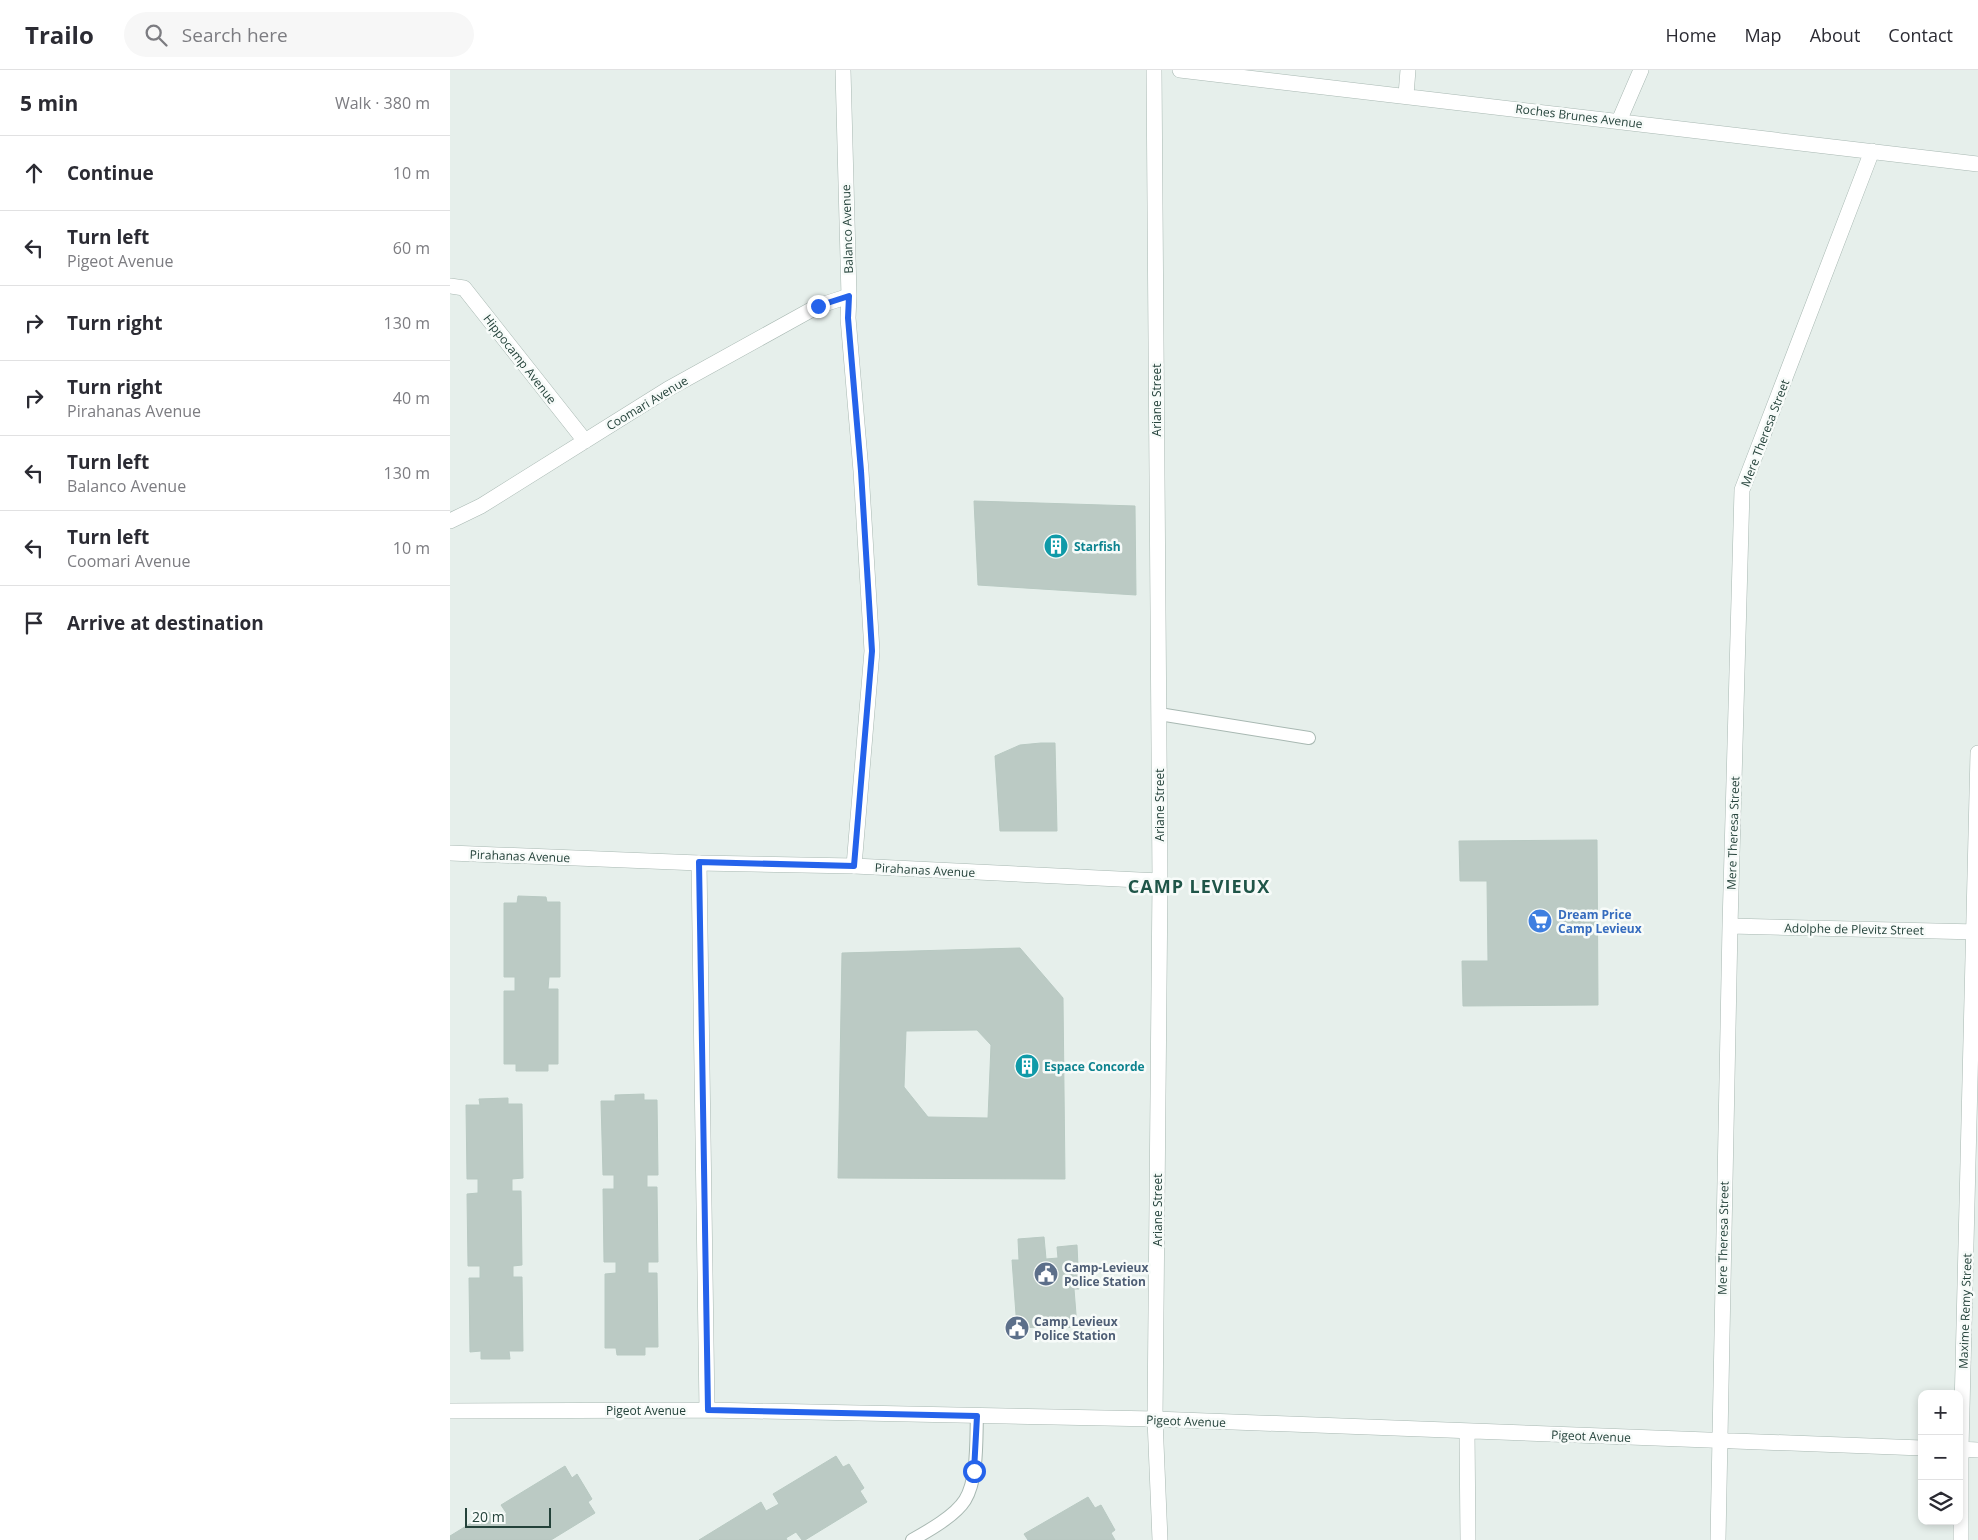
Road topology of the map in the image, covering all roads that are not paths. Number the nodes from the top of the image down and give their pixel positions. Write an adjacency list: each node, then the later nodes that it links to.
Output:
1 (843, 70): 11 (street, Balanco Avenue)
2 (1154, 70): 14 (street, Ariane Street)
3 (1180, 70): 6 (street, Roches Brunes Avenue)
4 (1408, 70): 6 (street)
5 (1640, 70): 7 (street)
6 (1406, 95): 7 (street, Roches Brunes Avenue)
7 (1620, 121): 8 (street, Roches Brunes Avenue)
8 (1872, 151): 9 (street, Roches Brunes Avenue); 21 (street, Mere Theresa Street)
9 (1978, 164)
10 (450, 286): 12 (street, Hippocamp Avenue)
11 (849, 296): 12 (street, Coomari Avenue); 19 (street, Balanco Avenue)
12 (585, 441): 13 (street, Coomari Avenue)
13 (450, 521)
14 (1159, 714): 15 (lane); 20 (street, Ariane Street)
15 (1309, 738)
16 (1978, 753): 22 (street, Maxime Remy Street)
17 (450, 853): 18 (street, Pirahanas Avenue)
18 (699, 862): 19 (street, Pirahanas Avenue); 23 (street)
19 (854, 866): 20 (street, Pirahanas Avenue)
20 (1160, 881): 26 (street, Ariane Street)
21 (1730, 926): 22 (street, Adolphe de Plevitz Street); 29 (street, Mere Theresa Street)
22 (1976, 932): 28 (street, Maxime Remy Street)
23 (708, 1410): 24 (street, Pigeot Avenue); 25 (street, Pigeot Avenue)
24 (450, 1411)
25 (977, 1416): 26 (street, Pigeot Avenue); 34 (lane)
26 (1155, 1419): 27 (street, Pigeot Avenue); 35 (street, Ariane Street)
27 (1467, 1431): 29 (street, Pigeot Avenue); 36 (street)
28 (1960, 1435)
29 (1719, 1440): 30 (street, Pigeot Avenue); 37 (street, Mere Theresa Street)
30 (1918, 1448)
31 (1963, 1449): 32 (street)
32 (1978, 1450)
33 (1960, 1480): 38 (street, Maxime Remy Street)
34 (912, 1540)
35 (1160, 1540)
36 (1468, 1540)
37 (1718, 1540)
38 (1961, 1540)

